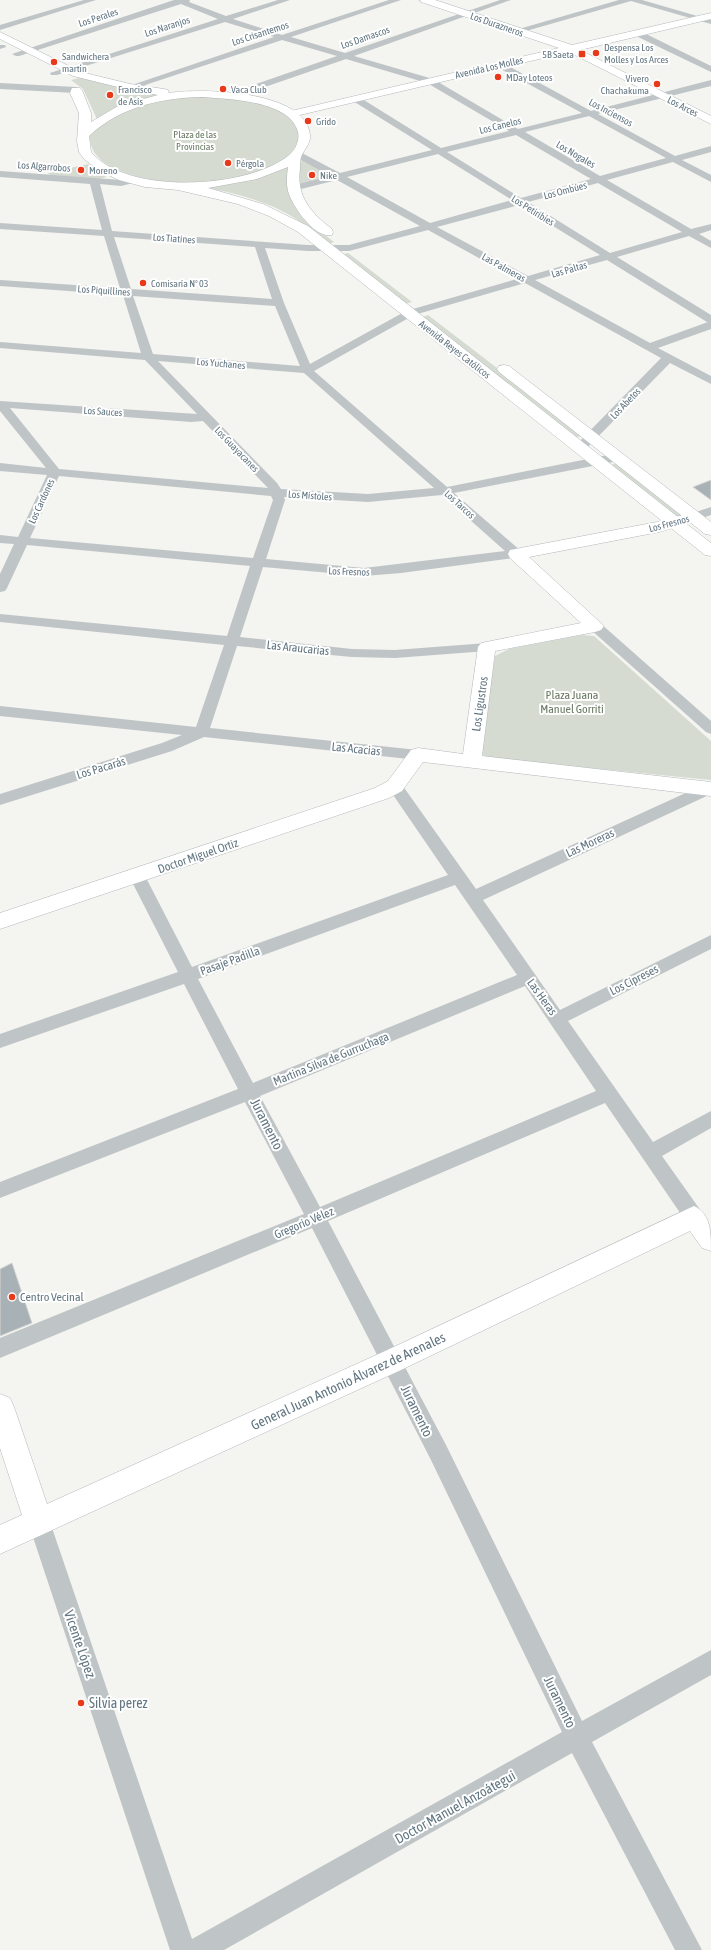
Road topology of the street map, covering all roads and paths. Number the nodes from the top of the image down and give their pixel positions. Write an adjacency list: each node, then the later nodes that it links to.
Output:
1 (92, 0): 12 (street)
2 (182, 0): 10 (street, Los Nogales); 18 (street, Los Perales)
3 (286, 0): 10 (street, Los Naranjos)
4 (397, 0): 16 (street, Los Crisantemos)
5 (425, 0): 9 (main road, Los Durazneros)
6 (507, 0): 9 (street, Los Damascos)
7 (628, 0): 13 (street)
8 (634, 0): 11 (street)
9 (466, 14): 13 (main road, Los Durazneros); 21 (street, Los Damascos)
10 (225, 19): 16 (street, Los Nogales); 23 (street, Los Naranjos)
11 (708, 19): 14 (main road, Avenida Los Molles)
12 (0, 28)
13 (516, 31): 19 (main road, Los Durazneros)
14 (640, 34): 19 (main road, Avenida Los Molles); 24 (street)
15 (0, 35): 18 (main road)
16 (281, 38): 21 (street, Los Nogales); 29 (street, Los Crisantemos)
17 (1, 47): 20 (main road)
18 (29, 50): 20 (street, Los Perales); 23 (main road)
19 (572, 50): 22 (main road, Avenida Los Molles); 32 (main road, Los Arces)
20 (16, 54): 25 (main road)
21 (344, 56): 26 (street, Los Nogales); 33 (street, Los Damascos)
22 (503, 66): 26 (main road, Avenida Los Molles); 35 (street, Los Inciensos)
23 (67, 69): 25 (street, Los Naranjos); 29 (main road)
24 (711, 69)
25 (54, 73): 30 (main road)
26 (432, 83): 34 (main road, Avenida Los Molles); 39 (street, Los Nogales)
27 (711, 83): 32 (street, Los Canelos)
28 (0, 86): 30 (street)
29 (130, 87): 31 (main road)
30 (76, 90): 38 (main road); 40 (main road)
31 (198, 94): 33 (main road); 38 (main road)
32 (662, 95): 35 (street, Los Canelos); 37 (main road, Los Arces)
33 (230, 96): 36 (main road)
34 (358, 100): 36 (main road, Avenida Los Molles); 42 (street, Los Petiribíes)
35 (590, 113): 39 (street, Los Canelos); 44 (street, Los Inciensos)
36 (293, 115): 43 (main road, Avenida Reyes Católicos)
37 (711, 120)
38 (93, 125): 40 (main road)
39 (517, 132): 42 (street, Los Canelos); 49 (street, Los Nogales)
40 (84, 134): 48 (main road)
41 (711, 150): 44 (street, Los Ombúes)
42 (441, 151): 46 (street, Los Canelos); 53 (street, Los Petiribíes)
43 (296, 155): 46 (street, Las Palmeras); 51 (main road); 52 (main road, Avenida Reyes Católicos)
44 (675, 159): 47 (street, Los Inciensos); 49 (street, Los Ombúes)
45 (0, 174): 50 (street, Los Algarrobos)
46 (341, 176): 52 (street, Los Canelos); 55 (street, Las Palmeras)
47 (711, 179)
48 (134, 180): 50 (street, Los Algarrobos); 51 (main road)
49 (599, 180): 53 (street, Los Ombúes); 57 (street, Los Nogales)
50 (94, 181): 58 (street, Los Guayacanes)
51 (178, 186): 62 (main road, Avenida Reyes Católicos)
52 (293, 188): 61 (main road, Avenida Reyes Católicos)
53 (521, 202): 55 (street, Los Ombúes); 63 (street, Los Petiribíes)
54 (0, 226): 58 (street, Los Tiatines)
55 (430, 226): 61 (street, Los Ombúes); 64 (street, Las Palmeras)
56 (711, 227): 57 (street, Las Paltas)
57 (690, 233): 60 (street, Los Nogales); 63 (street, Las Paltas)
58 (108, 234): 59 (street, Los Tiatines); 66 (street, Los Guayacanes)
59 (259, 244): 62 (street, Los Tiatines); 67 (street, Los Tarcos)
60 (711, 245)
61 (349, 248): 62 (street, Los Tiatines); 68 (main road, Avenida Reyes Católicos)
62 (329, 249): 69 (main road, Avenida Reyes Católicos)
63 (609, 257): 64 (street, Las Paltas); 71 (street, Los Petiribíes)
64 (529, 280): 68 (street, Las Paltas); 74 (street, Las Palmeras)
65 (0, 283): 66 (street, Los Piquillines)
66 (128, 292): 67 (street, Los Piquillines); 75 (street, Los Guayacanes)
67 (279, 303): 78 (street, Los Tarcos)
68 (426, 309): 69 (street, Los Yuchanes); 70 (main road, Avenida Reyes Católicos)
69 (410, 314): 78 (street, Los Yuchanes); 83 (main road, Avenida Reyes Católicos)
70 (440, 320)
71 (711, 320)
72 (711, 325): 74 (street)
73 (0, 346): 75 (street, Los Yuchanes)
74 (650, 347): 76 (street, Las Palmeras)
75 (148, 357): 78 (street, Los Yuchanes); 81 (street, Los Guayacanes)
76 (669, 357): 79 (street, Las Palmeras); 82 (street, Los Abetos)
77 (490, 358): 82 (main road, Avenida Reyes Católicos)
78 (308, 370): 88 (street, Los Tarcos)
79 (711, 381)
80 (0, 404): 81 (street, Los Sauces); 87 (street, Los Cardones)
81 (206, 417): 89 (street, Los Guayacanes)
82 (593, 436): 83 (street, Los Abetos); 84 (main road, Avenida Reyes Católicos)
83 (580, 448): 85 (main road, Avenida Reyes Católicos)
84 (618, 457): 85 (street, Los Mistoles); 91 (main road, Avenida Reyes Católicos)
85 (597, 461): 88 (street, Los Mistoles); 92 (main road, Avenida Reyes Católicos)
86 (0, 467): 87 (street, Los Mistoles)
87 (55, 472): 89 (street, Los Mistoles); 95 (street, Los Cardones)
88 (445, 491): 89 (street, Los Mistoles); 97 (street, Los Tarcos)
89 (278, 493): 98 (street)
90 (711, 511): 91 (street)
91 (694, 517): 92 (main road, Los Fresnos); 93 (main road, Avenida Reyes Católicos)
92 (675, 523): 96 (main road, Avenida Reyes Católicos); 97 (main road, Los Fresnos)
93 (711, 530)
94 (0, 540): 95 (street, Los Fresnos)
95 (23, 542): 98 (street, Los Fresnos); 99 (street, Los Cardones)
96 (711, 551)
97 (516, 554): 98 (street, Los Fresnos); 101 (main road, Los Tarcos)
98 (258, 564): 102 (street)
99 (0, 588)
100 (0, 618): 102 (street, Las Araucarias)
101 (595, 626): 103 (main road, Las Araucarias); 105 (street, Los Tarcos)
102 (232, 642): 103 (street, Las Araucarias); 106 (street)
103 (488, 647): 108 (main road, Los Ligustros)
104 (0, 711): 106 (street, Las Acacias)
105 (711, 729)
106 (201, 733): 107 (street, Las Acacias); 111 (street, Los Pacarás)
107 (418, 755): 108 (main road, Las Acacias); 109 (main road)
108 (472, 761): 110 (main road, Las Acacias)
109 (395, 786): 112 (main road, Doctor Miguel Ortiz); 113 (street, Las Heras)
110 (709, 789): 114 (street, Las Moreras)
111 (0, 800)
112 (137, 876): 115 (main road, Doctor Miguel Ortiz); 117 (street, Juramento)
113 (458, 878): 114 (street, Las Heras); 117 (street, Pasaje Padilla)
114 (472, 898): 118 (street, Las Heras)
115 (0, 921)
116 (711, 941): 119 (street, Los Cipreses)
117 (187, 976): 120 (street, Pasaje Padilla); 121 (street, Juramento)
118 (527, 978): 119 (street, Las Heras); 121 (street, Martina Silva de Gurruchaga)
119 (557, 1019): 122 (street, Las Heras)
120 (0, 1041)
121 (250, 1092): 125 (street, Martina Silva de Gurruchaga); 127 (street, Juramento)
122 (608, 1094): 124 (street, Las Heras); 127 (street, Gregorio Vélez)
123 (711, 1119): 124 (street)
124 (650, 1154): 126 (street, Las Heras)
125 (0, 1190)
126 (694, 1217): 128 (main road, Las Heras); 130 (main road, General Juan Antonio Álvarez de Arenales)
127 (315, 1218): 129 (street, Gregorio Vélez); 130 (street, Juramento)
128 (711, 1240)
129 (0, 1348)
130 (392, 1362): 132 (main road, General Juan Antonio Álvarez de Arenales); 135 (street, Juramento)
131 (0, 1407): 132 (main road, Vicente López)
132 (39, 1522): 133 (main road, General Juan Antonio Álvarez de Arenales); 136 (street, Vicente López)
133 (0, 1540)
134 (711, 1662): 135 (street, Doctor Manuel Anzoátegui)
135 (578, 1738): 137 (street, Doctor Manuel Anzoátegui); 138 (street, Juramento)
136 (183, 1950)
137 (198, 1950)
138 (689, 1950)

